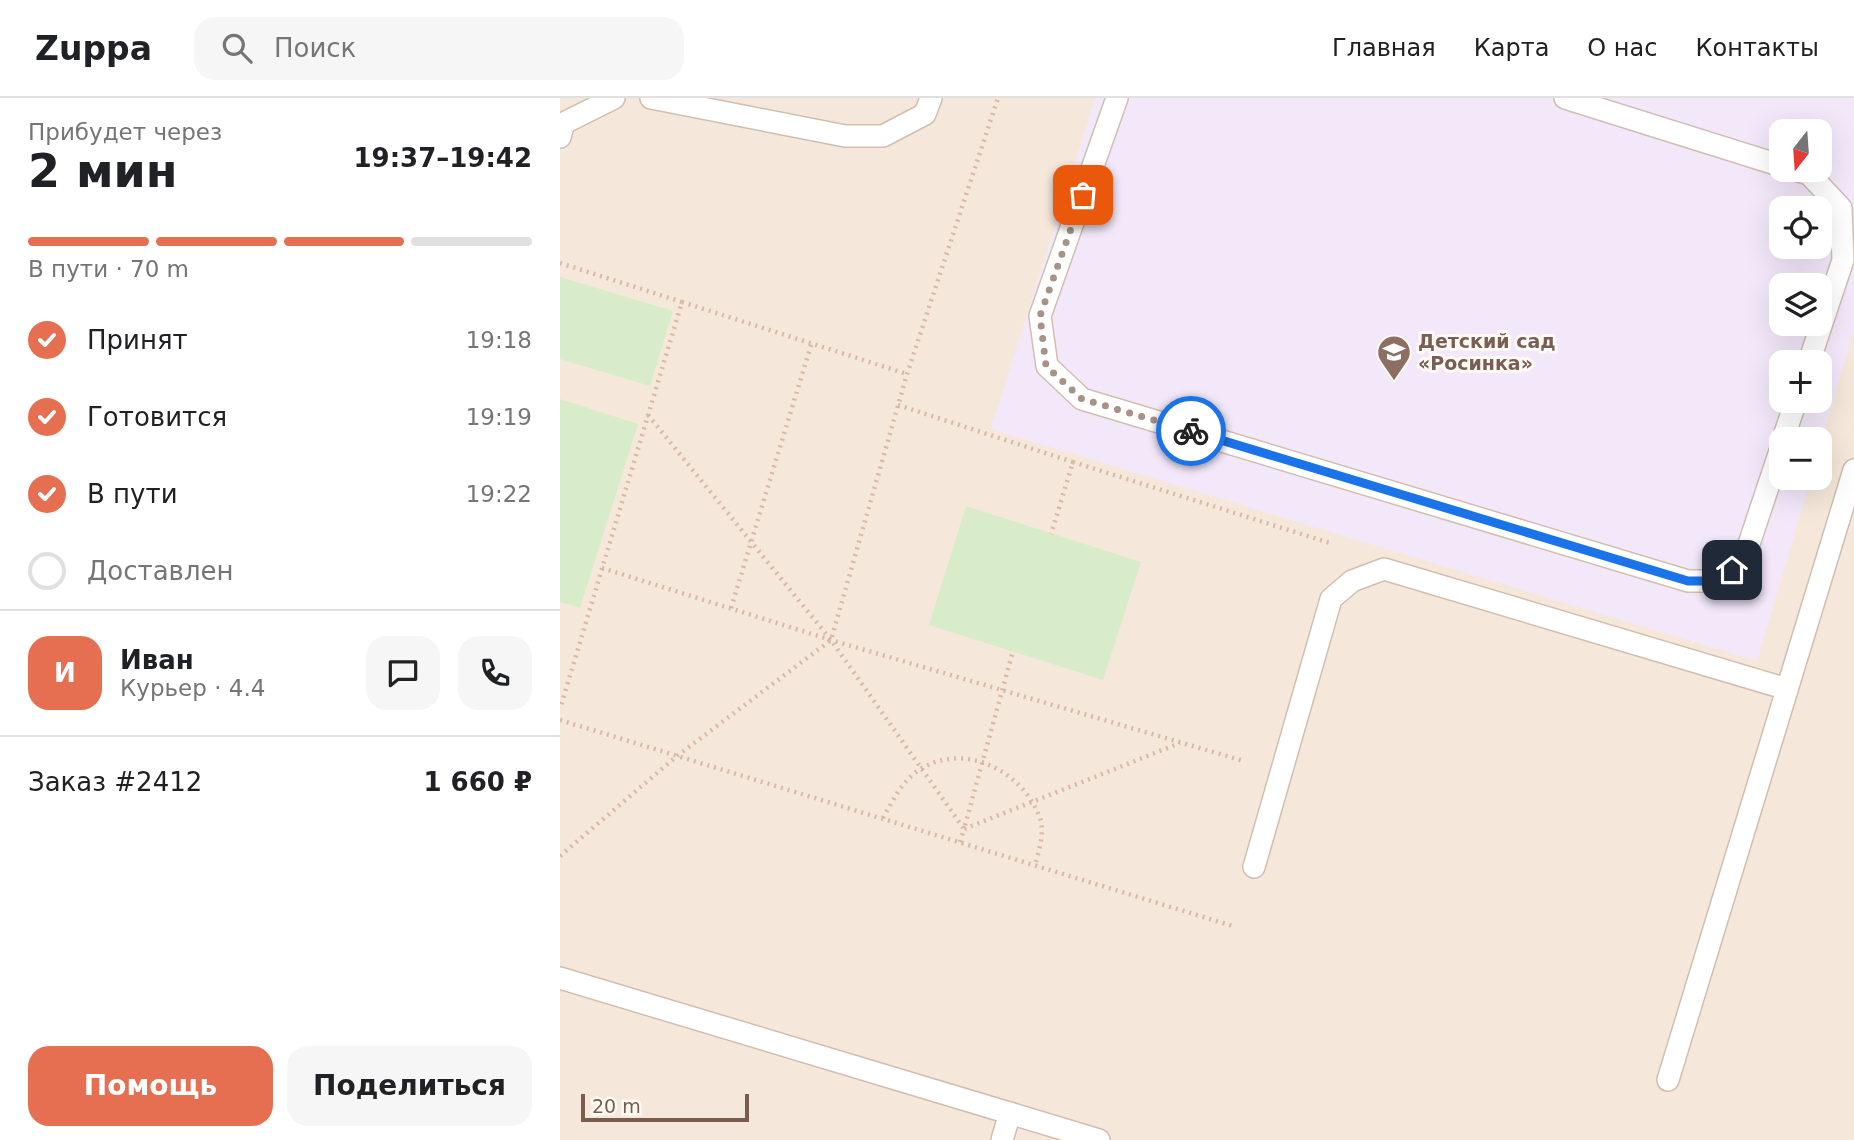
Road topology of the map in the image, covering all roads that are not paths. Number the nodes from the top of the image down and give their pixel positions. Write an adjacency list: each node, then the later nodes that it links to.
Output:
1 (614, 98): 6 (lane)
2 (651, 98): 3 (lane)
3 (931, 98)
4 (1117, 98): 11 (lane)
5 (1565, 98): 7 (lane)
6 (560, 138)
7 (1769, 162)
8 (1817, 182): 9 (lane)
9 (1813, 350)
10 (1854, 470): 12 (lane)
11 (1769, 484)
12 (1787, 689): 13 (lane); 15 (lane)
13 (1254, 867)
14 (560, 978): 16 (lane)
15 (1668, 1080)
16 (1010, 1113): 17 (lane); 18 (lane)
17 (1002, 1140)
18 (1099, 1140)

